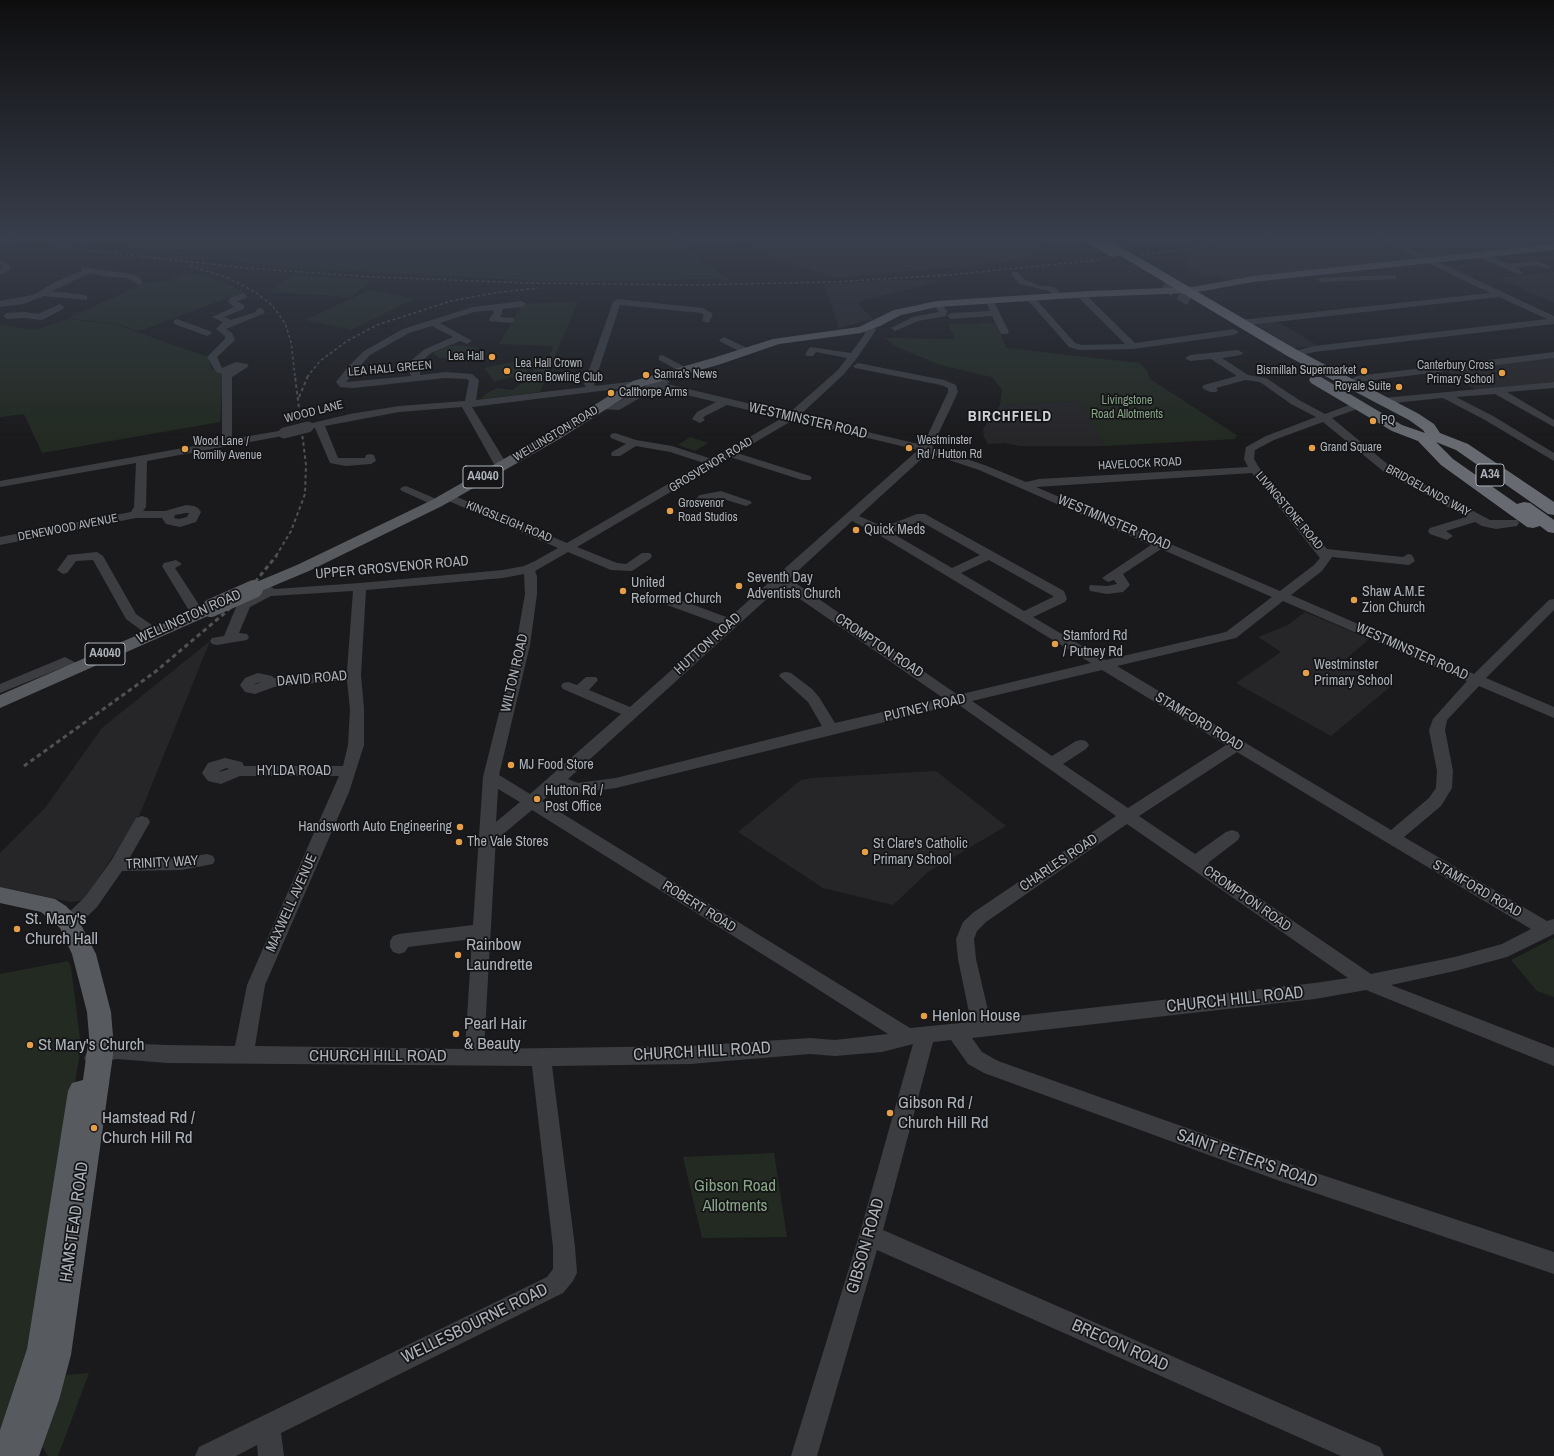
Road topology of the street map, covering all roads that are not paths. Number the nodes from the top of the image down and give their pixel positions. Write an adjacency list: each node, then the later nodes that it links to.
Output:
1 (3, 304): 15 (street)
2 (236, 304): 25 (street)
3 (522, 304): 16 (street, LEA HALL GREEN)
4 (616, 304): 48 (street)
5 (636, 304): 21 (street)
6 (937, 304): 27 (street); 28 (main road, WELLINGTON ROAD / A4040)
7 (990, 304): 18 (street)
8 (1035, 304): 31 (street)
9 (1090, 304): 31 (street)
10 (1200, 304): 26 (highway)
11 (1200, 304): 26 (highway)
12 (1201, 304): 63 (highway, A34)
13 (1421, 304): 26 (street)
14 (1521, 304): 22 (street)
15 (60, 307)
16 (497, 307): 20 (street); 24 (street, LEA HALL GREEN)
17 (260, 311): 25 (street)
18 (995, 313): 19 (street); 29 (street)
19 (951, 316)
20 (511, 320)
21 (706, 320)
22 (1554, 320): 35 (street)
23 (177, 322): 25 (street)
24 (431, 322): 44 (street); 44 (street, LEA HALL GREEN)
25 (224, 327): 66 (street)
26 (1237, 327): 31 (street); 35 (highway); 55 (highway)
27 (895, 328)
28 (868, 329): 32 (main road, WELLINGTON ROAD / A4040); 37 (street, GROSVENOR ROAD)
29 (1004, 332)
30 (724, 340): 32 (street)
31 (1133, 346)
32 (746, 351): 42 (main road, WELLINGTON ROAD / A4040)
33 (1238, 353): 38 (street)
34 (810, 354): 37 (street)
35 (1294, 354): 52 (highway)
36 (1554, 355): 45 (street)
37 (854, 356): 57 (street, GROSVENOR ROAD)
38 (1212, 356): 40 (street); 43 (street, BRIDGELANDS WAY)
39 (662, 358): 42 (street)
40 (1190, 358)
41 (858, 366): 67 (street)
42 (684, 370): 46 (main road, WELLINGTON ROAD / A4040)
43 (1246, 377): 49 (street); 58 (street, BRIDGELANDS WAY)
44 (416, 378): 54 (street, LEA HALL GREEN)
45 (1357, 379)
46 (637, 384): 48 (street, WOOD LANE); 74 (main road, WELLINGTON ROAD / A4040)
47 (1554, 385): 50 (street)
48 (591, 388): 54 (street, WOOD LANE)
49 (1213, 390)
50 (1496, 390): 51 (street); 60 (street)
51 (1444, 395): 52 (street); 71 (street)
52 (1383, 401): 63 (highway)
53 (724, 402): 56 (street, WESTMINSTER ROAD); 57 (street, WESTMINSTER ROAD); 59 (street)
54 (467, 404): 61 (street, WOOD LANE); 74 (street)
55 (1356, 406): 58 (street, LIVINGSTONE ROAD); 63 (highway)
56 (606, 407)
57 (791, 417): 67 (street, WESTMINSTER ROAD); 69 (street, GROSVENOR ROAD)
58 (1325, 418): 75 (street, LIVINGSTONE ROAD); 88 (street, BRIDGELANDS WAY)
59 (700, 420)
60 (1554, 424)
61 (319, 425): 64 (street, WOOD LANE, bridge); 70 (street)
62 (615, 436): 65 (street)
63 (1426, 438): 84 (highway); 89 (highway, A34); 91 (highway, A34); 94 (highway)
64 (257, 439): 66 (street, WOOD LANE); 72 (street)
65 (634, 443): 68 (street); 73 (street)
66 (227, 444): 72 (street, WOOD LANE)
67 (926, 449): 79 (street, WESTMINSTER ROAD); 87 (street, HUTTON ROAD)
68 (616, 454)
69 (730, 454): 73 (street, GROSVENOR ROAD); 76 (street)
70 (370, 458)
71 (1554, 458)
72 (142, 462): 77 (street, WOOD LANE); 80 (street); 85 (street, DENEWOOD AVENUE)
73 (714, 463): 78 (street, GROSVENOR ROAD)
74 (502, 466): 82 (main road, WELLINGTON ROAD / A4040)
75 (1255, 470): 79 (street, HAVELOCK ROAD); 99 (street, LIVINGSTONE ROAD)
76 (806, 478)
77 (0, 484)
78 (676, 486): 83 (street); 97 (street, GROSVENOR ROAD)
79 (1027, 486): 96 (street, WESTMINSTER ROAD)
80 (0, 489)
81 (393, 494): 82 (street, KINGSLEIGH ROAD)
82 (442, 500): 97 (street, KINGSLEIGH ROAD); 109 (main road, WELLINGTON ROAD / A4040)
83 (746, 503)
84 (1554, 510)
85 (136, 514): 86 (street, DENEWOOD AVENUE); 95 (street, DENEWOOD AVENUE)
86 (168, 515)
87 (850, 517): 92 (street, STAMFORD ROAD); 106 (street, HUTTON ROAD)
88 (1476, 518): 90 (street, BRIDGELANDS WAY); 93 (street, BRIDGELANDS WAY)
89 (1554, 519)
90 (1513, 524)
91 (1554, 528)
92 (883, 532): 100 (street); 105 (street, STAMFORD ROAD)
93 (1447, 536)
94 (1554, 537)
95 (0, 541)
96 (1162, 543): 108 (street); 110 (street, WESTMINSTER ROAD)
97 (570, 547): 98 (street, KINGSLEIGH ROAD); 103 (street, GROSVENOR ROAD)
98 (633, 551)
99 (1323, 552): 101 (street); 110 (street, LIVINGSTONE ROAD)
100 (989, 555): 105 (street); 114 (street)
101 (1408, 558)
102 (176, 564): 113 (street)
103 (528, 569): 107 (street, UPPER GROSVENOR ROAD); 136 (street, WILTON ROAD)
104 (63, 570): 116 (street)
105 (951, 573): 114 (street, STAMFORD ROAD)
106 (779, 582): 115 (street, HUTTON ROAD); 126 (street, CROMPTON ROAD)
107 (360, 587): 109 (street, UPPER GROSVENOR ROAD); 120 (street, MAXWELL AVENUE)
108 (1095, 588)
109 (262, 589): 113 (main road, WELLINGTON ROAD / A4040, bridge); 117 (street)
110 (1283, 596): 118 (street, PUTNEY ROAD); 123 (street, WESTMINSTER ROAD)
111 (664, 599): 115 (street)
112 (1552, 608): 123 (street)
113 (205, 611): 116 (main road, WELLINGTON ROAD / A4040)
114 (1024, 616): 118 (street, STAMFORD ROAD)
115 (732, 624): 128 (street, HUTTON ROAD)
116 (154, 633): 119 (main road, WELLINGTON ROAD / A4040)
117 (216, 641)
118 (1106, 666): 126 (street, PUTNEY ROAD); 132 (street, STAMFORD ROAD)
119 (74, 668): 125 (street); 127 (main road, WELLINGTON ROAD / A4040)
120 (354, 675): 124 (street, DAVID ROAD); 135 (street, MAXWELL AVENUE)
121 (786, 676): 130 (street)
122 (591, 680): 128 (street)
123 (1476, 680): 129 (street, WESTMINSTER ROAD); 143 (street)
124 (270, 683)
125 (0, 688)
126 (960, 700): 130 (street, PUTNEY ROAD); 133 (street, CROMPTON ROAD)
127 (0, 702)
128 (632, 713): 137 (street, HUTTON ROAD)
129 (1554, 714)
130 (831, 729): 137 (street, PUTNEY ROAD)
131 (1081, 745): 133 (street)
132 (1237, 745): 139 (street, CHARLES ROAD); 143 (street, STAMFORD ROAD)
133 (1053, 763): 139 (street, CROMPTON ROAD)
134 (238, 771): 135 (street, HYLDA ROAD)
135 (349, 771): 156 (street, MAXWELL AVENUE)
136 (490, 777): 138 (street, ROBERT ROAD); 141 (street, WILTON ROAD)
137 (556, 781): 138 (street, HUTTON ROAD)
138 (532, 801): 141 (street, HUTTON ROAD); 155 (street, ROBERT ROAD)
139 (1128, 816): 145 (street, CROMPTON ROAD); 153 (street, CHARLES ROAD)
140 (142, 822): 146 (street)
141 (487, 834): 150 (street, WILTON ROAD)
142 (1232, 836): 145 (street)
143 (1392, 838): 149 (street, STAMFORD ROAD)
144 (207, 860): 146 (street, TRINITY WAY)
145 (1195, 863): 152 (street, CROMPTON ROAD)
146 (117, 865): 148 (street)
147 (0, 895): 148 (main road, HAMSTEAD ROAD)
148 (69, 923): 160 (main road, HAMSTEAD ROAD)
149 (1550, 928): 152 (street, CHURCH HILL ROAD)
150 (480, 931): 151 (street); 157 (street, WILTON ROAD)
151 (399, 947)
152 (1368, 982): 153 (street, CHURCH HILL ROAD); 158 (street, CROMPTON ROAD)
153 (984, 1028): 154 (street, CHURCH HILL ROAD)
154 (955, 1031): 155 (street, CHURCH HILL ROAD); 162 (street, SAINT PETER'S ROAD)
155 (917, 1036): 159 (street, CHURCH HILL ROAD); 161 (street, GIBSON ROAD)
156 (244, 1054): 157 (street, CHURCH HILL ROAD); 160 (street, CHURCH HILL ROAD)
157 (474, 1056): 159 (street, CHURCH HILL ROAD)
158 (1554, 1057)
159 (541, 1058): 163 (street, WELLESBOURNE ROAD)
160 (92, 1067): 165 (main road, HAMSTEAD ROAD); 166 (main road, HAMSTEAD ROAD)
161 (870, 1236): 164 (street, BRECON ROAD); 169 (street, GIBSON ROAD)
162 (1554, 1264)
163 (268, 1427): 167 (street, WELLESBOURNE ROAD); 168 (street)
164 (1343, 1450): 170 (street, BRECON ROAD)
165 (8, 1456)
166 (23, 1456)
167 (208, 1456)
168 (271, 1456)
169 (804, 1456)
170 (1371, 1456)

